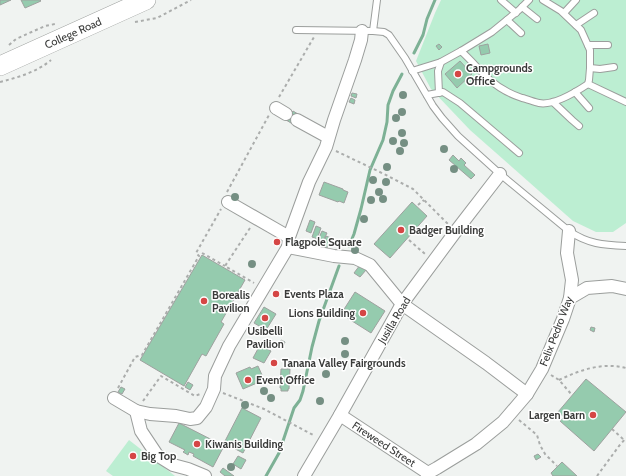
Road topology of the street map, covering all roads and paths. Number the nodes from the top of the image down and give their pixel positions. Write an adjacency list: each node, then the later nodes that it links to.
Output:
1 (146, 0): 24 (main road, College Road)
2 (191, 0): 14 (path)
3 (377, 0): 17 (lane)
4 (501, 0): 9 (lane)
5 (529, 0): 8 (lane)
6 (576, 0): 10 (lane)
7 (547, 1): 10 (lane)
8 (522, 7): 9 (lane); 12 (lane)
9 (516, 12): 13 (lane)
10 (564, 13): 15 (lane)
11 (594, 13): 15 (lane)
12 (537, 19)
13 (507, 20): 18 (lane); 21 (lane)
14 (135, 22)
15 (576, 25): 19 (lane)
16 (296, 30): 17 (lane)
17 (368, 31): 27 (lane); 38 (street)
18 (521, 33)
19 (588, 45): 20 (lane); 26 (lane)
20 (608, 45)
21 (461, 51): 23 (lane); 33 (lane)
22 (56, 56): 28 (path)
23 (442, 62): 27 (lane); 31 (lane)
24 (0, 66)
25 (614, 66): 26 (lane)
26 (590, 68): 29 (lane)
27 (412, 71): 32 (lane)
28 (0, 82)
29 (588, 84): 30 (lane); 34 (lane)
30 (575, 92): 33 (lane); 35 (lane)
31 (439, 93): 32 (lane); 39 (lane)
32 (427, 95): 40 (lane)
33 (553, 102): 37 (lane)
34 (626, 102)
35 (589, 108)
36 (286, 114): 38 (street)
37 (579, 126)
38 (327, 142): 41 (path); 48 (street)
39 (519, 153)
40 (500, 174): 45 (street, Jusilla Road); 46 (lane)
41 (424, 200): 43 (path); 45 (path)
42 (225, 205): 44 (street); 61 (path)
43 (418, 205)
44 (256, 218): 48 (street); 52 (path)
45 (456, 231): 51 (street, Jusilla Road)
46 (569, 231): 49 (lane); 55 (street, Felix Pedro Way)
47 (409, 240): 51 (path)
48 (289, 242): 54 (street); 56 (street)
49 (626, 246)
50 (202, 253): 52 (path)
51 (434, 261): 56 (street, Jusilla Road)
52 (225, 266): 54 (path)
53 (626, 288): 55 (street)
54 (263, 289): 60 (street)
55 (570, 298): 58 (street, Felix Pedro Way)
56 (402, 304): 62 (street); 66 (street, Jusilla Road)
57 (626, 368): 59 (path)
58 (542, 369): 59 (path); 62 (street, Felix Pedro Way)
59 (558, 380): 63 (path)
60 (214, 389): 64 (street); 64 (path); 69 (path)
61 (115, 394): 64 (street)
62 (527, 394): 65 (street, Felix Pedro Way)
63 (572, 395)
64 (136, 411): 72 (street)
65 (511, 412): 70 (path); 71 (street, Felix Pedro Way)
66 (340, 414): 69 (street, Jusilla Road); 71 (street, Fireweed Street)
67 (612, 429): 68 (path)
68 (625, 439): 74 (path)
69 (325, 441): 73 (street, Jusilla Road)
70 (557, 466)
71 (428, 474)
72 (205, 476)
73 (304, 476)
74 (597, 476)

